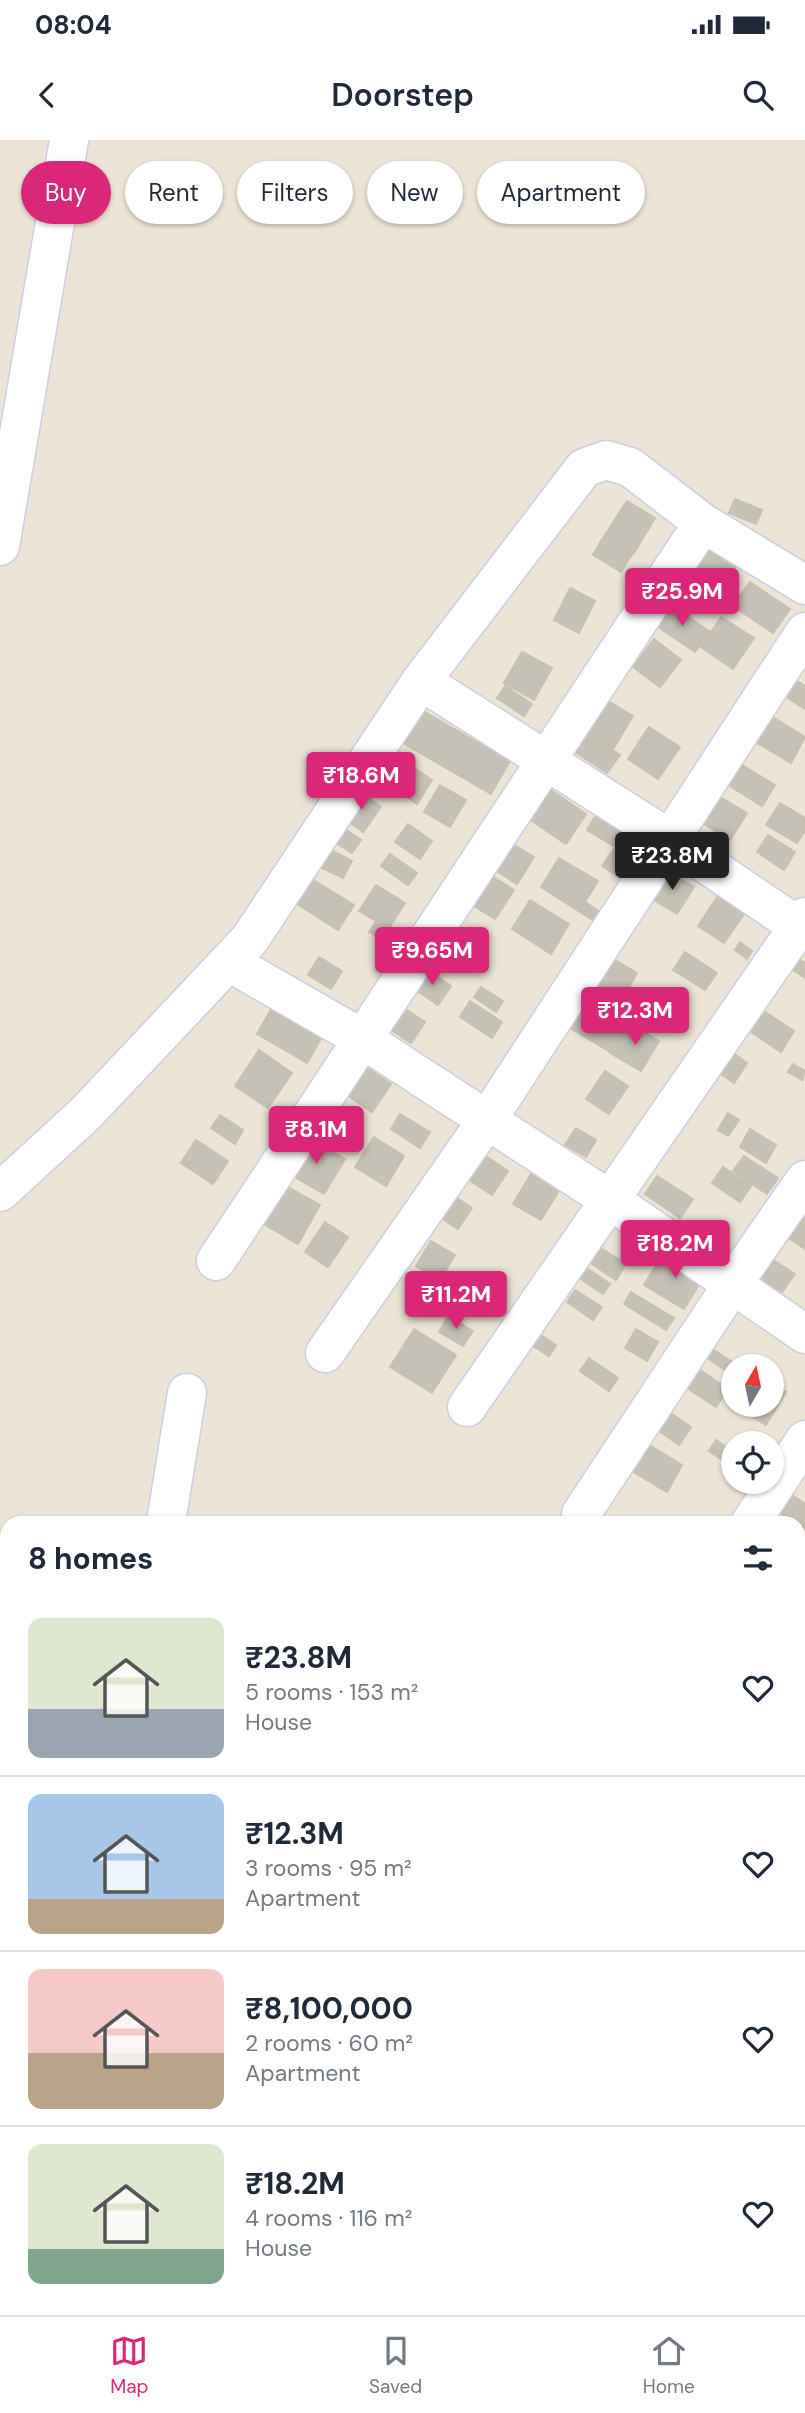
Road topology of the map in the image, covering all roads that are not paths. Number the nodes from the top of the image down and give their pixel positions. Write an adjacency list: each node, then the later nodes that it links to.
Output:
1 (69, 140): 3 (street)
2 (703, 523): 4 (street); 6 (street); 7 (street)
3 (0, 546)
4 (805, 585)
5 (805, 632): 8 (street)
6 (421, 681): 7 (street); 10 (street)
7 (546, 762): 8 (street); 11 (street)
8 (671, 840): 9 (street); 12 (street)
9 (803, 925): 15 (street)
10 (229, 962): 11 (street); 14 (street)
11 (361, 1038): 12 (street); 16 (street)
12 (487, 1120): 15 (street); 19 (street)
13 (805, 1180): 17 (street)
14 (0, 1192)
15 (610, 1200): 17 (street); 21 (street)
16 (216, 1261)
17 (732, 1285): 18 (street); 23 (street)
18 (805, 1334)
19 (325, 1353)
20 (187, 1393): 24 (street)
21 (467, 1407)
22 (805, 1440): 25 (street)
23 (581, 1514)
24 (167, 1516)
25 (755, 1516)

